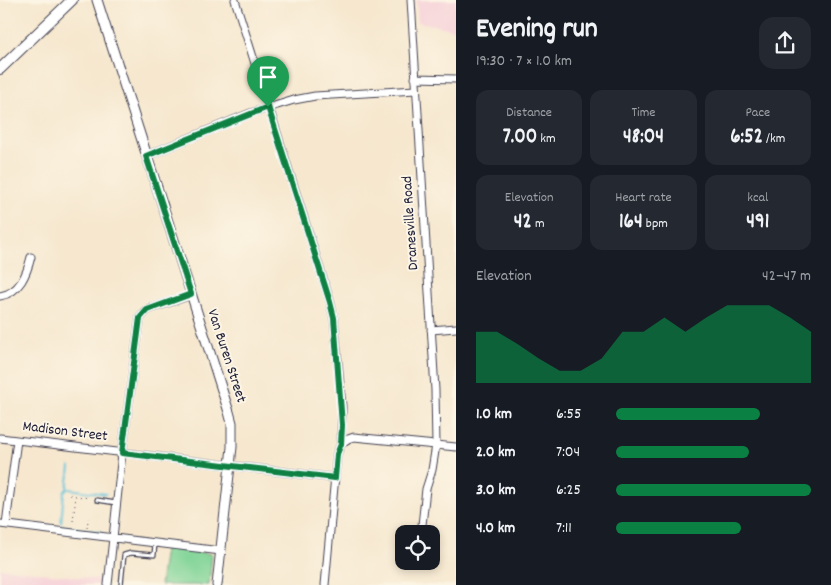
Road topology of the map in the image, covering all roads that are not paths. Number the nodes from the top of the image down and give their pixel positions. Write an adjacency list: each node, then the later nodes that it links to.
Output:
1 (72, 0): 5 (main road)
2 (96, 0): 11 (street, Van Buren Street)
3 (235, 0): 10 (street)
4 (411, 0): 7 (street, Dranesville Road)
5 (4, 62): 6 (main road)
6 (0, 69)
7 (415, 78): 8 (street); 9 (street, Dranesville Road)
8 (456, 78)
9 (416, 90): 10 (street); 16 (street, Dranesville Road)
10 (268, 107): 11 (street); 19 (street)
11 (146, 156): 13 (street, Van Buren Street)
12 (32, 257): 14 (street)
13 (191, 294): 22 (street); 23 (street, Van Buren Street)
14 (0, 296)
15 (456, 328): 16 (street)
16 (431, 330): 20 (street, Dranesville Road)
17 (0, 438): 18 (street, Madison Street)
18 (17, 440): 22 (street, Madison Street); 27 (street)
19 (341, 444): 20 (street); 24 (street)
20 (436, 445): 21 (street); 28 (street, Dranesville Road)
21 (456, 447)
22 (122, 453): 23 (street, Madison Street); 26 (street)
23 (230, 465): 24 (street, Madison Street); 31 (street, Van Buren Street)
24 (335, 478): 35 (street)
25 (97, 500): 26 (lane)
26 (117, 503): 29 (street)
27 (3, 524): 29 (street)
28 (422, 525)
29 (114, 538): 30 (street); 32 (street)
30 (155, 543): 31 (street); 33 (lane)
31 (221, 551): 34 (street, Van Buren Street)
32 (108, 585)
33 (121, 585)
34 (217, 585)
35 (324, 585)

